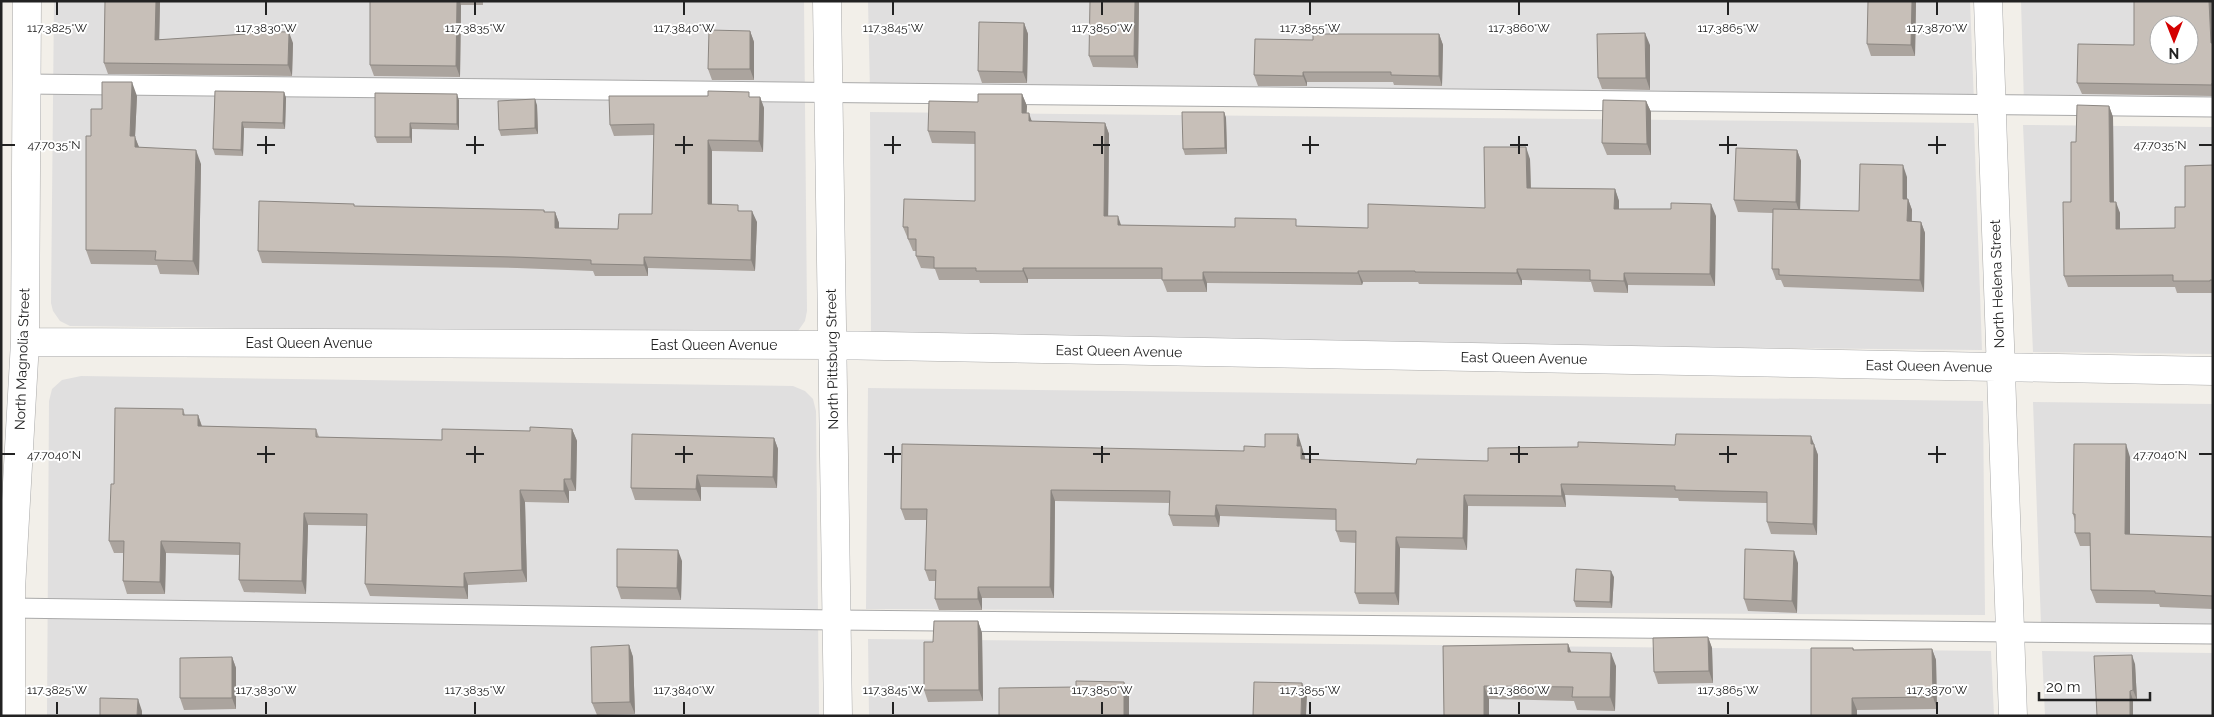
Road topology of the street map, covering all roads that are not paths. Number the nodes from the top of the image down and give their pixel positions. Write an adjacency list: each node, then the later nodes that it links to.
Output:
1 (27, 1): 4 (street, North Magnolia Street)
2 (827, 1): 5 (street, North Pittsburg Street)
3 (1988, 1): 6 (street, North Helena Street)
4 (26, 84): 5 (lane); 8 (street, North Magnolia Street)
5 (828, 92): 6 (lane); 9 (street, North Pittsburg Street)
6 (1991, 104): 7 (lane); 10 (street, North Helena Street)
7 (2213, 107)
8 (25, 342): 9 (street, East Queen Avenue); 12 (street, North Magnolia Street)
9 (831, 346): 10 (street, East Queen Avenue); 13 (street, North Pittsburg Street)
10 (2000, 367): 11 (street, East Queen Avenue); 14 (street, North Helena Street)
11 (2213, 370)
12 (7, 595): 13 (lane); 16 (street, North Magnolia Street)
13 (836, 620): 14 (lane); 17 (street, North Pittsburg Street)
14 (2010, 631): 15 (lane); 18 (street, North Helena Street)
15 (2213, 634)
16 (10, 716)
17 (838, 716)
18 (2013, 716)

